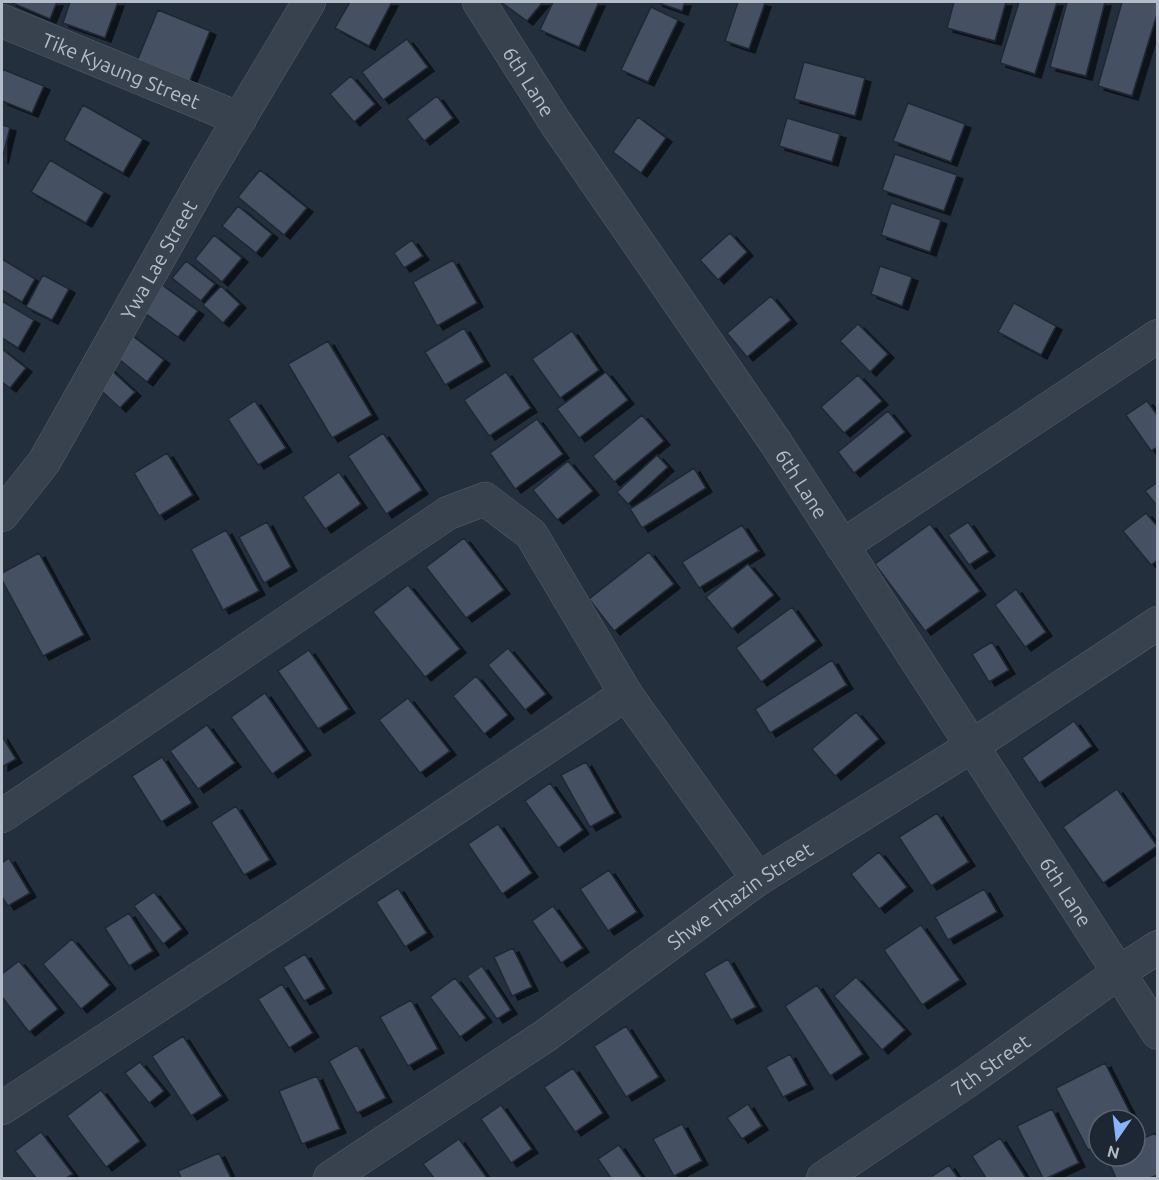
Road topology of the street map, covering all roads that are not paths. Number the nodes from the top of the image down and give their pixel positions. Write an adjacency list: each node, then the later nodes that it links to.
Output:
1 (309, 2): 4 (street, Ywa Lae Street)
2 (478, 2): 7 (street, 6th Lane)
3 (2, 21): 4 (street, Tike Kyaung Street)
4 (240, 118): 6 (street, Ywa Lae Street)
5 (1158, 336): 7 (street)
6 (2, 515)
7 (842, 546): 10 (street, 6th Lane)
8 (1158, 623): 10 (street, Shwe Thazin Street)
9 (626, 694): 11 (street); 12 (street); 16 (street)
10 (972, 746): 12 (street, Shwe Thazin Street); 14 (street, 6th Lane)
11 (2, 816)
12 (758, 879): 17 (street, Shwe Thazin Street)
13 (1158, 947): 14 (street, 7th Street)
14 (1118, 974): 15 (street, 6th Lane); 18 (street, 7th Street)
15 (1158, 1033)
16 (2, 1108)
17 (330, 1179)
18 (823, 1179)

